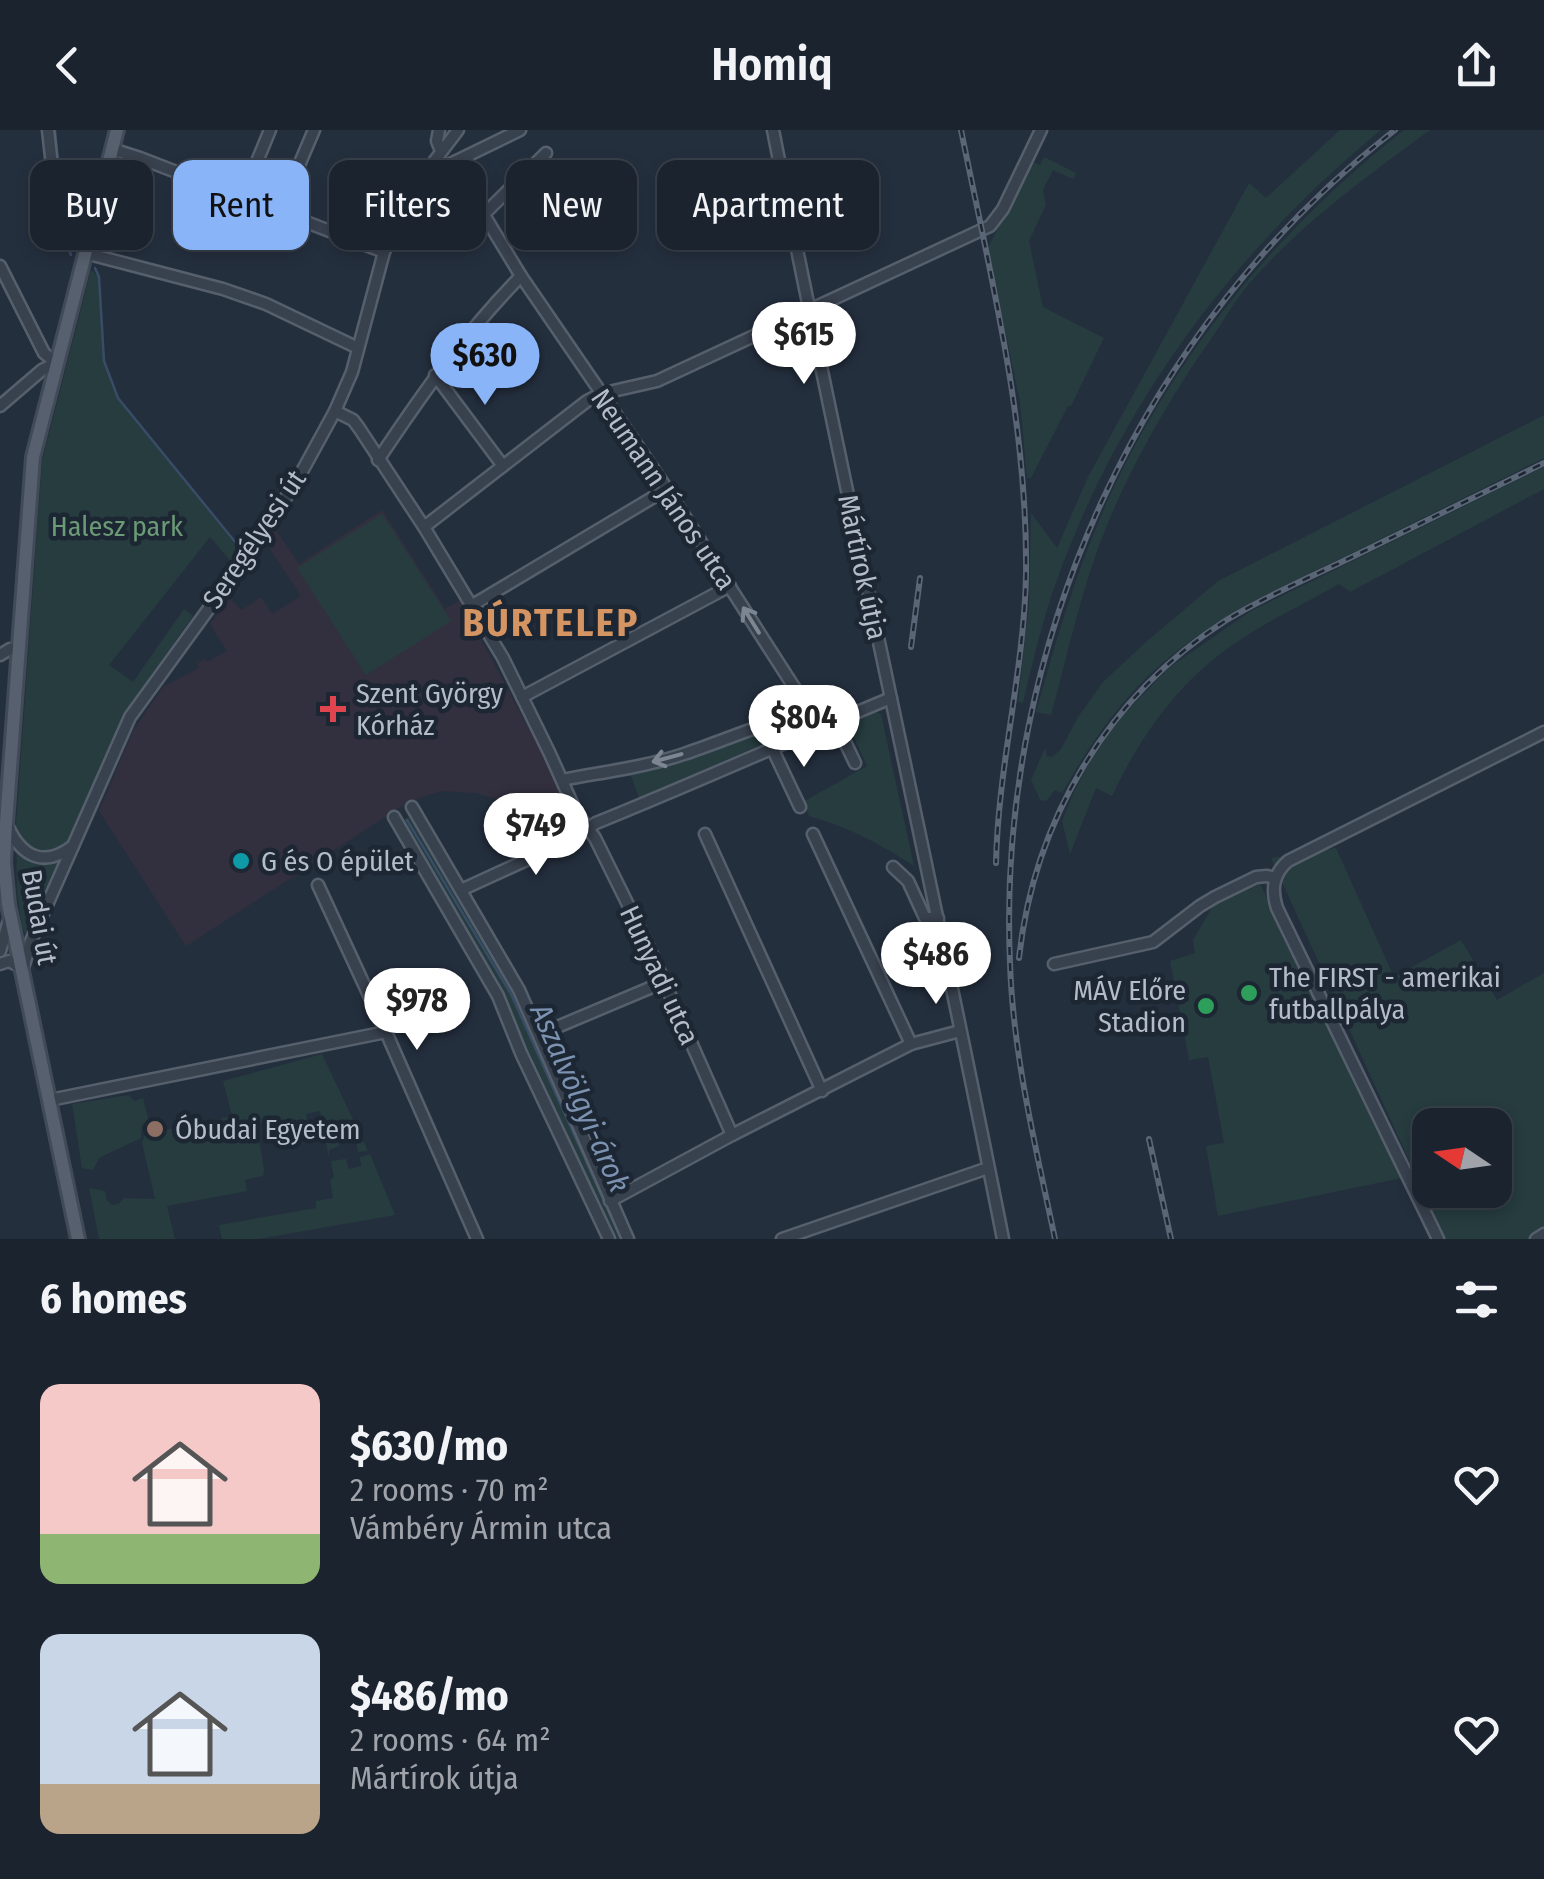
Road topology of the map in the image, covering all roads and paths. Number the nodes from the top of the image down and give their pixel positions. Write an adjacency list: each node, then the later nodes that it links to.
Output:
1 (48, 130): 13 (street)
2 (117, 130): 10 (main road, Budai út)
3 (270, 130): 14 (street)
4 (314, 130): 15 (street)
5 (439, 130): 11 (street)
6 (458, 130): 11 (street, Seregélyesi út)
7 (520, 130): 17 (street)
8 (772, 130): 26 (street, Mártírok útja)
9 (1042, 130): 26 (street)
10 (112, 150): 18 (street); 23 (main road, Budai út)
11 (441, 151): 16 (street, Seregélyesi út)
12 (546, 153): 19 (street)
13 (52, 160)
14 (258, 160)
15 (301, 160)
16 (434, 160)
17 (459, 160)
18 (173, 171)
19 (486, 213)
20 (486, 218): 25 (street, Neumann János utca)
21 (309, 223): 22 (street)
22 (384, 252): 27 (street, Seregélyesi út)
23 (85, 253): 27 (street); 28 (main road, Budai út)
24 (0, 266): 28 (street)
25 (520, 276): 29 (street); 30 (street, Neumann János utca)
26 (808, 312): 30 (street); 42 (street, Mártírok útja)
27 (358, 348): 32 (street, Seregélyesi út)
28 (56, 363): 31 (street); 39 (main road, Budai út)
29 (435, 375): 33 (street); 34 (street)
30 (600, 394): 34 (street); 35 (street, Neumann János utca)
31 (0, 406)
32 (335, 411): 33 (street, Hunyadi utca); 57 (street, Seregélyesi út)
33 (378, 460): 36 (street, Hunyadi utca)
34 (503, 466): 36 (street)
35 (667, 488): 37 (street, Neumann János utca); 38 (street)
36 (424, 527): 38 (street, Hunyadi utca)
37 (730, 586): 41 (street); 43 (street, Neumann János utca, one-way to 37)
38 (472, 606): 41 (street, Hunyadi utca)
39 (18, 649): 40 (street); 53 (main road, Budai út)
40 (0, 655)
41 (522, 697): 49 (street, Hunyadi utca)
42 (890, 698): 44 (street); 63 (street, Mártírok útja)
43 (810, 712): 45 (street, Neumann János utca); 49 (street, one-way to 49)
44 (835, 721): 45 (street); 48 (street)
45 (820, 727): 47 (street)
46 (1544, 732): 59 (street)
47 (773, 750): 51 (street); 54 (street)
48 (855, 764)
49 (562, 780): 54 (street, Hunyadi utca)
50 (412, 807): 61 (street)
51 (800, 807)
52 (394, 817): 83 (street)
53 (6, 822): 57 (street); 62 (main road, Budai út)
54 (588, 826): 61 (street); 70 (street, Hunyadi utca)
55 (705, 834): 75 (street)
56 (813, 834): 74 (street)
57 (74, 846): 64 (street, Seregélyesi út)
58 (893, 868): 63 (street)
59 (1275, 878): 68 (street); 87 (street)
60 (318, 885): 72 (street)
61 (461, 890): 73 (street)
62 (10, 914): 65 (main road, Budai út); 66 (street)
63 (938, 918): 71 (street, Mártírok útja)
64 (31, 941): 65 (street); 69 (street, Seregélyesi út)
65 (18, 949): 67 (street); 69 (main road, Budai út)
66 (0, 951)
67 (0, 962): 69 (street)
68 (1054, 964)
69 (23, 968): 76 (main road, Budai út)
70 (664, 982): 73 (street); 77 (street, Hunyadi utca)
71 (960, 1031): 74 (street); 78 (street, Mártírok útja)
72 (386, 1032): 76 (street); 82 (street)
73 (540, 1038): 79 (street)
74 (911, 1044): 75 (street)
75 (822, 1091): 77 (street)
76 (50, 1100): 81 (main road, Budai út)
77 (732, 1135): 79 (street)
78 (988, 1168): 85 (street); 86 (street, Mártírok útja)
79 (610, 1202): 84 (street)
80 (1544, 1234): 88 (street)
81 (78, 1239)
82 (477, 1239)
83 (609, 1239)
84 (628, 1239)
85 (782, 1239)
86 (1003, 1239)
87 (1438, 1239)
88 (1536, 1239)

